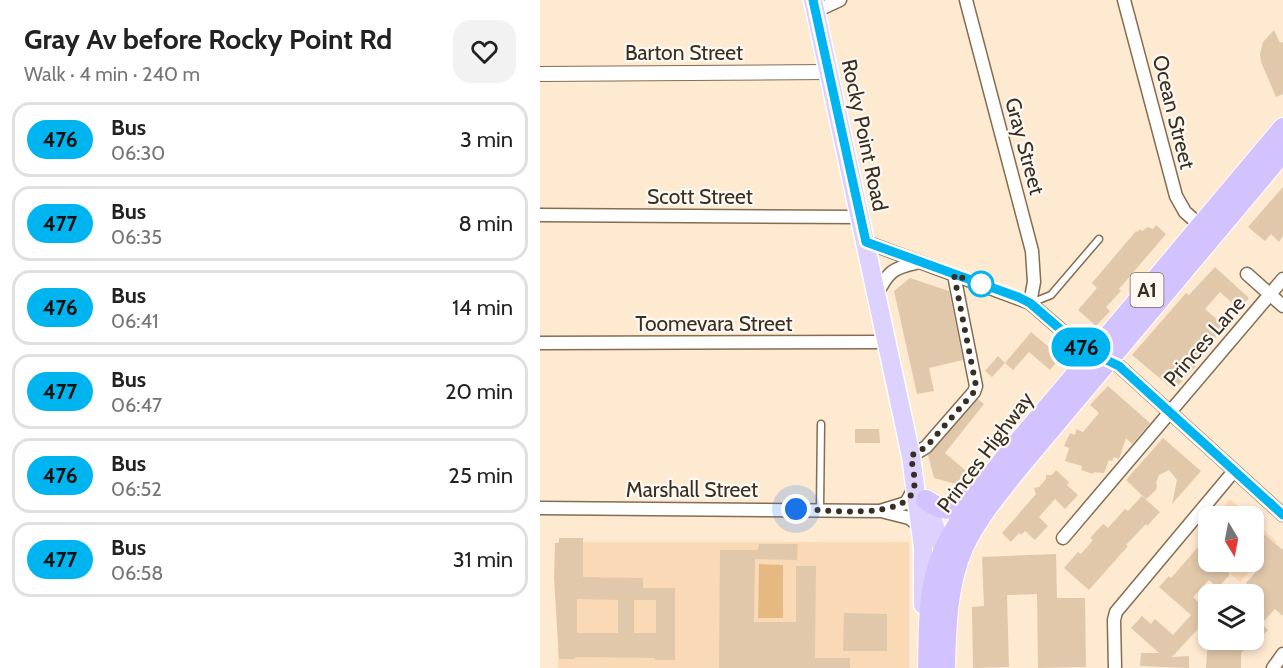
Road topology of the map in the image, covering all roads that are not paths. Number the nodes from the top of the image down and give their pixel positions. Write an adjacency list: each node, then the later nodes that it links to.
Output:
1 (840, 0): 4 (street)
2 (966, 0): 20 (street, Gray Street)
3 (1124, 0): 11 (street, Ocean Street)
4 (815, 6): 5 (main road, Rocky Point Road)
5 (829, 72): 6 (street, Barton Street); 10 (main road, Rocky Point Road)
6 (540, 74)
7 (1283, 128): 11 (highway, Princes Highway / A1)
8 (1283, 152): 24 (highway, Princes Highway / A1)
9 (540, 215): 10 (street, Scott Street)
10 (860, 217): 13 (main road, Rocky Point Road)
11 (1200, 226): 24 (highway, Princes Highway / A1)
12 (1100, 239): 20 (lane)
13 (866, 242): 14 (street); 18 (main road, Rocky Point Road)
14 (918, 262): 16 (street); 18 (street)
15 (1247, 274): 19 (street)
16 (954, 275): 20 (street); 27 (street)
17 (1283, 279): 19 (street, Princes Lane)
18 (877, 294): 22 (main road, Rocky Point Road)
19 (1270, 294): 21 (street); 25 (street, Princes Lane)
20 (1030, 303): 24 (street)
21 (1283, 306)
22 (887, 342): 23 (street, Toomevara Street); 27 (main road, Rocky Point Road)
23 (540, 343)
24 (1100, 357): 25 (street); 28 (highway, Princes Highway / A1); 38 (highway, Princes Highway / A1)
25 (1169, 412): 29 (street); 36 (street, Princes Lane)
26 (821, 424): 32 (lane)
27 (911, 456): 30 (main road, Rocky Point Road)
28 (1005, 459): 30 (highway); 37 (highway, Princes Highway / A1)
29 (1234, 471): 34 (street); 43 (street)
30 (920, 493): 33 (street, Marshall Street); 35 (main road, Rocky Point Road); 37 (main road, Rocky Point Road)
31 (540, 508): 32 (street, Marshall Street)
32 (820, 509): 33 (street, Marshall Street)
33 (880, 511): 35 (street, Marshall Street)
34 (1283, 515)
35 (921, 527): 40 (main road, Rocky Point Road)
36 (1063, 538)
37 (943, 552): 38 (main road, Rocky Point Road); 41 (highway, Princes Highway / A1)
38 (953, 582): 42 (highway, Princes Highway / A1)
39 (1283, 654): 44 (street)
40 (922, 668)
41 (928, 668)
42 (945, 668)
43 (1115, 668)
44 (1273, 668)

